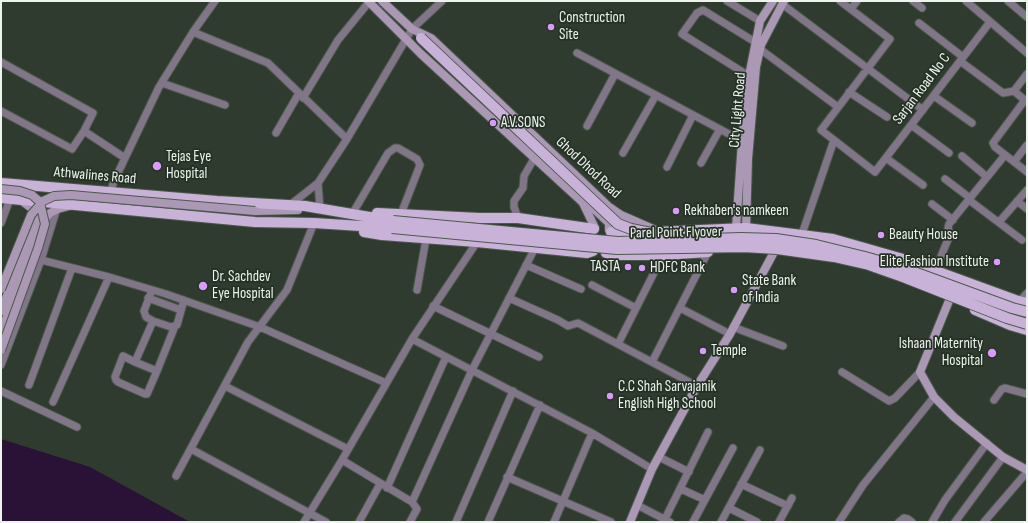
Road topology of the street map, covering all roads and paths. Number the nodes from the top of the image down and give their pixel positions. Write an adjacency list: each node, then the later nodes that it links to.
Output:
1 (215, 1): 19 (street)
2 (382, 1): 20 (main road)
3 (441, 1): 20 (street)
4 (727, 1): 16 (street)
5 (773, 1): 16 (main road)
6 (840, 1): 14 (street)
7 (857, 1): 14 (street)
8 (913, 1): 13 (street)
9 (966, 1): 17 (street)
10 (1008, 1): 15 (street)
11 (368, 2): 21 (main road, Ghod Dhod Road); 35 (street)
12 (783, 2): 22 (main road, City Light Road); 27 (street)
13 (922, 8)
14 (851, 9): 27 (street)
15 (1027, 17)
16 (760, 21): 22 (main road)
17 (990, 22): 23 (street); 25 (street, Sarjan Road No C)
18 (919, 23): 25 (street)
19 (193, 32): 31 (street); 35 (street)
20 (417, 33): 21 (street); 98 (main road, Ghod Dhod Road); 101 (main road, bridge)
21 (407, 39): 50 (street); 58 (main road, Ghod Dhod Road)
22 (758, 45): 30 (main road); 30 (street); 39 (street); 95 (main road, City Light Road)
23 (1025, 49)
24 (576, 54): 28 (street)
25 (962, 59): 32 (street); 36 (street, Sarjan Road No C)
26 (1, 62): 48 (street)
27 (866, 68): 33 (street); 40 (street)
28 (615, 74): 34 (street); 46 (street)
29 (1027, 74): 32 (street)
30 (749, 76): 52 (main road)
31 (162, 83): 38 (street); 59 (street)
32 (1014, 91): 37 (street)
33 (849, 92): 39 (street); 43 (street)
34 (656, 95): 42 (street); 54 (street)
35 (301, 96): 49 (street); 50 (street)
36 (934, 96): 40 (street, Sarjan Road No C); 44 (street)
37 (1026, 101): 56 (street)
38 (225, 105)
39 (838, 107): 51 (street)
40 (923, 110): 45 (street, Sarjan Road No C)
41 (1, 111): 48 (street)
42 (693, 115): 47 (street); 63 (street)
43 (887, 117)
44 (972, 123)
45 (911, 125): 55 (street); 60 (street, Sarjan Road No C)
46 (587, 126)
47 (720, 129): 52 (street); 62 (street)
48 (84, 131): 59 (street)
49 (276, 133)
50 (347, 139): 68 (street)
51 (834, 140): 60 (street, Sarjan Road No C); 99 (street)
52 (742, 141): 95 (main road)
53 (1027, 145): 61 (street)
54 (623, 153)
55 (949, 154)
56 (1005, 155): 61 (street); 65 (street)
57 (962, 156): 65 (street)
58 (535, 157): 76 (main road, Ghod Dhod Road); 88 (street)
59 (125, 158): 72 (street)
60 (886, 158): 69 (street)
61 (1014, 162): 64 (street)
62 (701, 163)
63 (667, 167)
64 (1027, 172)
65 (987, 177): 74 (street)
66 (945, 179): 74 (street)
67 (1, 183): 72 (main road, Athwalines Road)
68 (318, 183): 79 (street); 84 (street)
69 (922, 185)
70 (1, 189): 146 (main road, bridge)
71 (1027, 190): 77 (street)
72 (110, 192): 79 (main road, Athwalines Road); 82 (street)
73 (6, 199): 75 (main road, Athwalines Road); 91 (street)
74 (969, 199): 89 (street); 90 (street)
75 (22, 201): 80 (main road, Athwalines Road); 132 (main road)
76 (581, 201): 96 (main road, Ghod Dhod Road); 97 (main road)
77 (1017, 201): 83 (street); 90 (street)
78 (932, 204): 89 (street)
79 (290, 205): 81 (main road, Athwalines Road)
80 (58, 206): 82 (main road, Athwalines Road); 111 (street); 141 (main road)
81 (308, 207): 84 (main road, Athwalines Road); 118 (main road, bridge)
82 (108, 208): 92 (main road, Athwalines Road)
83 (1027, 209)
84 (324, 210): 85 (main road); 94 (main road, Parel Point Flyover)
85 (354, 211): 86 (main road); 86 (street)
86 (401, 214): 87 (main road)
87 (479, 218): 88 (main road); 103 (street)
88 (518, 218): 96 (main road)
89 (953, 220): 114 (street)
90 (999, 222): 102 (street)
91 (1, 223)
92 (314, 223): 93 (main road, Parel Point Flyover); 138 (street)
93 (340, 225): 94 (main road, Parel Point Flyover); 100 (main road)
94 (392, 225): 101 (main road, Parel Point Flyover, bridge); 135 (main road, Parel Point Flyover, bridge)
95 (741, 228): 98 (main road); 99 (main road); 107 (main road)
96 (595, 229): 97 (main road); 105 (main road)
97 (610, 231): 98 (main road); 109 (main road)
98 (660, 232): 110 (main road)
99 (802, 234): 114 (main road)
100 (426, 239): 103 (main road); 121 (street)
101 (684, 240): 133 (main road, Parel Point Flyover, bridge)
102 (1022, 240)
103 (477, 242): 104 (main road); 128 (street)
104 (535, 248): 105 (main road); 112 (street)
105 (592, 251): 109 (main road)
106 (708, 252): 107 (main road); 110 (main road); 130 (street)
107 (741, 252): 108 (main road)
108 (774, 252): 126 (main road); 140 (main road)
109 (606, 253): 110 (main road)
110 (667, 254): 129 (street)
111 (41, 260): 113 (street); 151 (street)
112 (526, 266): 119 (street); 124 (street)
113 (72, 268): 115 (street); 157 (street)
114 (935, 271): 116 (main road)
115 (109, 277): 120 (street); 165 (street)
116 (958, 279): 126 (main road); 127 (main road)
117 (592, 285): 129 (street)
118 (1, 288)
119 (581, 289)
120 (152, 290): 123 (street); 125 (street)
121 (417, 290)
122 (1027, 293): 127 (street)
123 (148, 298): 131 (street); 134 (street)
124 (509, 298): 142 (street); 144 (street)
125 (184, 300): 131 (street); 138 (street)
126 (950, 300): 136 (main road); 155 (main road)
127 (1023, 302): 136 (street)
128 (433, 306): 142 (street); 143 (street)
129 (636, 308): 144 (street)
130 (680, 308): 140 (street); 150 (street)
131 (181, 310): 137 (street)
132 (1, 311)
133 (1027, 312)
134 (153, 321): 137 (street); 149 (street)
135 (1027, 324)
136 (1010, 325): 139 (main road)
137 (175, 326): 153 (street)
138 (260, 327): 156 (street); 158 (street)
139 (1027, 330)
140 (731, 331): 145 (street); 159 (main road)
141 (1, 332)
142 (490, 334): 148 (street); 152 (street)
143 (412, 339): 147 (street); 156 (street)
144 (618, 344): 150 (street)
145 (783, 346)
146 (1, 350)
147 (446, 357): 152 (street); 184 (street)
148 (539, 357)
149 (135, 362): 153 (street); 153 (street)
150 (652, 362): 159 (street)
151 (1, 365)
152 (472, 370): 161 (street); 189 (street)
153 (157, 371)
154 (842, 372): 155 (street)
155 (920, 372): 163 (main road)
156 (386, 383): 171 (street)
157 (29, 385)
158 (225, 386): 171 (street); 173 (street)
159 (697, 386): 175 (main road)
160 (1, 391): 167 (street)
161 (513, 391): 166 (street); 199 (street)
162 (1027, 394): 164 (street)
163 (934, 397): 170 (main road); 208 (street)
164 (994, 400)
165 (53, 402)
166 (540, 405): 169 (street); 182 (street)
167 (78, 427)
168 (708, 432): 180 (street)
169 (592, 433): 178 (street); 188 (street)
170 (987, 444): 176 (main road); 211 (street)
171 (348, 448): 177 (street)
172 (733, 448): 187 (street)
173 (191, 449): 181 (street); 193 (street)
174 (760, 450): 183 (street)
175 (659, 457): 178 (main road); 180 (street)
176 (1003, 457): 179 (main road); 212 (street)
177 (342, 460): 184 (street); 193 (street)
178 (652, 469): 190 (main road)
179 (1027, 471): 213 (street)
180 (689, 472): 185 (street)
181 (176, 476)
182 (507, 478): 188 (street); 200 (street)
183 (741, 484): 191 (street); 192 (street)
184 (384, 486): 189 (street); 197 (street)
185 (681, 488): 187 (street); 194 (street)
186 (792, 498): 191 (street)
187 (705, 500): 204 (street)
188 (563, 501): 201 (street); 202 (street)
189 (412, 502): 198 (street)
190 (637, 505): 194 (street); 203 (main road)
191 (788, 506): 207 (street)
192 (729, 508): 205 (street); 206 (street)
193 (309, 513): 195 (street); 196 (street)
194 (668, 521)
195 (304, 522)
196 (326, 522)
197 (359, 522)
198 (410, 522)
199 (456, 522)
200 (488, 522)
201 (554, 522)
202 (611, 522)
203 (630, 522)
204 (693, 522)
205 (721, 522)
206 (757, 522)
207 (779, 522)
208 (839, 522)
209 (899, 522): 210 (street)
210 (912, 522)
211 (932, 522)
212 (955, 522)
213 (984, 522)

